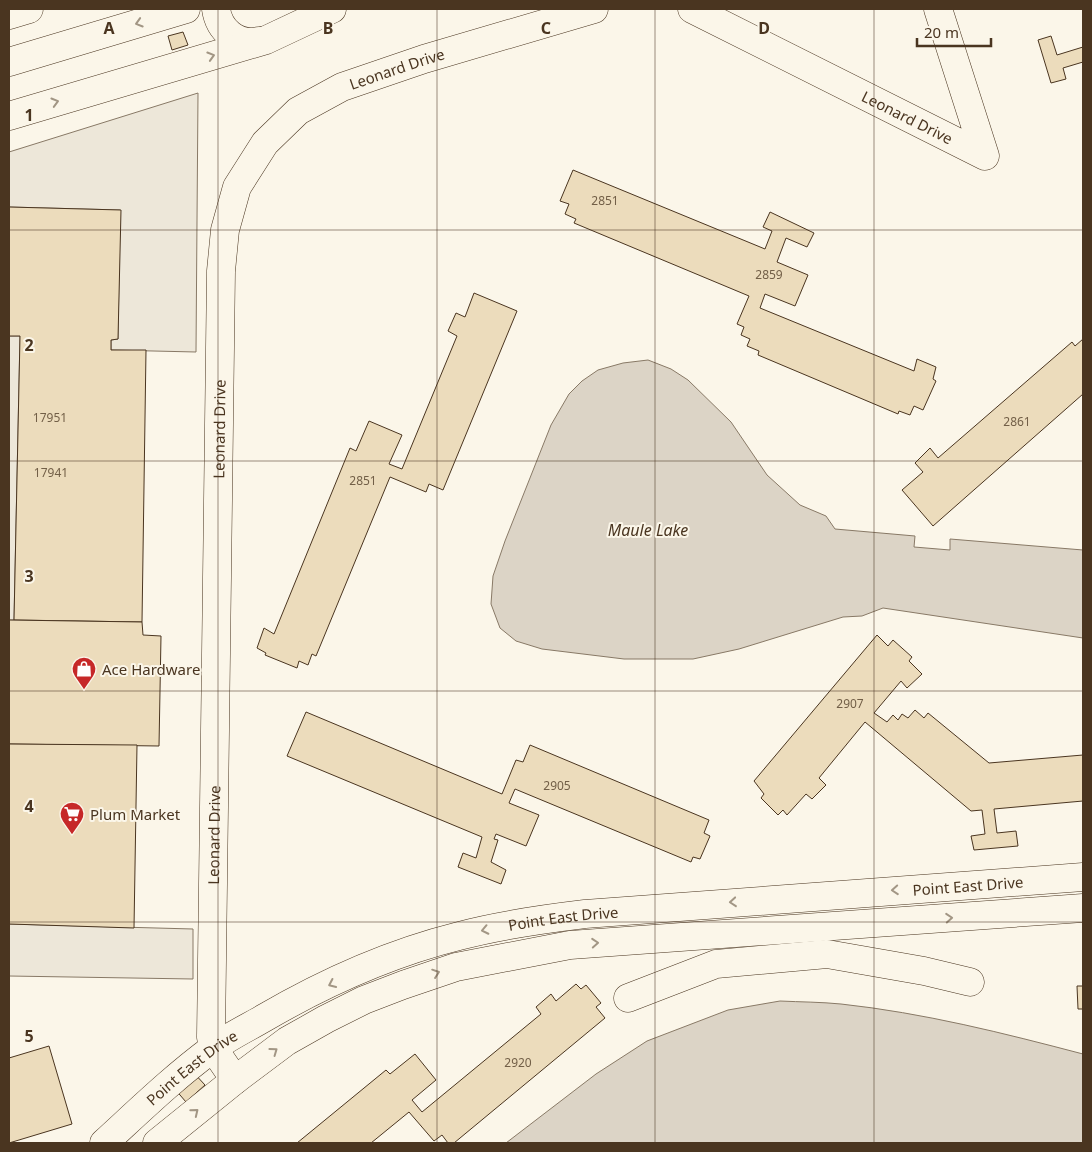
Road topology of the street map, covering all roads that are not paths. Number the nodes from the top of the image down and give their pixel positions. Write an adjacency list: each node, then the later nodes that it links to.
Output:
1 (29, 9): 9 (street)
2 (186, 9): 11 (street, one-way to 11)
3 (216, 9): 10 (street)
4 (288, 9): 10 (street)
5 (332, 9): 10 (street)
6 (594, 9): 25 (street, Leonard Drive)
7 (692, 9): 8 (street, Leonard Drive)
8 (938, 9)
9 (9, 15)
10 (266, 40): 12 (street, one-way to 10)
11 (9, 62)
12 (9, 116)
13 (1083, 877): 14 (street, Point East Drive, one-way to 14)
14 (865, 892): 16 (street, Point East Drive, one-way to 16); 17 (street)
15 (1083, 908): 17 (street, Point East Drive, one-way to 15)
16 (648, 909): 19 (street); 21 (street, Point East Drive, one-way to 21)
17 (866, 924): 18 (street, Point East Drive)
18 (812, 928): 19 (street, Point East Drive); 20 (street)
19 (650, 939): 23 (street, Point East Drive, one-way to 19)
20 (827, 954): 22 (street); 24 (street)
21 (391, 958): 23 (street); 25 (street, Point East Drive, one-way to 25)
22 (970, 982)
23 (402, 985): 26 (street, Point East Drive, one-way to 23)
24 (628, 998)
25 (213, 1048): 26 (street); 27 (street, Point East Drive)
26 (235, 1080): 28 (street, Point East Drive, one-way to 26)
27 (104, 1143)
28 (157, 1143)

